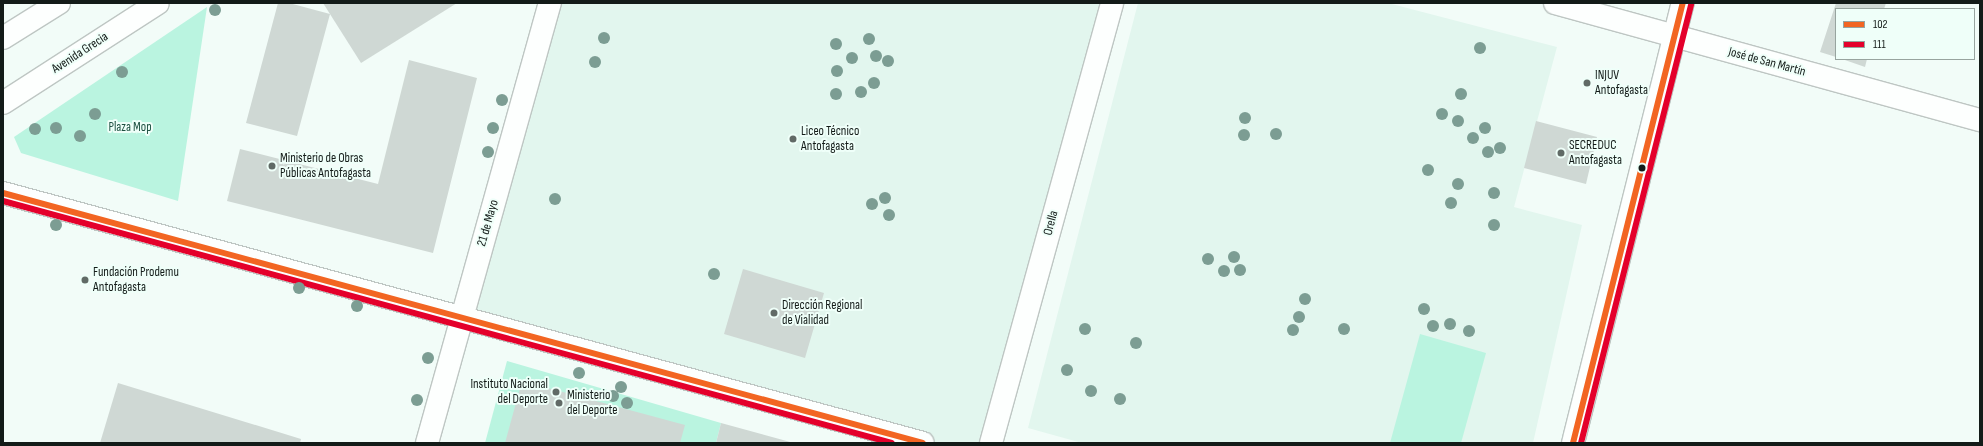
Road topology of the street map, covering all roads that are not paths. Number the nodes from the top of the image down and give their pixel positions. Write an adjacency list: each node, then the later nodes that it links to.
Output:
1 (59, 3): 7 (main road)
2 (158, 3): 9 (main road, Avenida Grecia)
3 (550, 3): 12 (main road, 21 de Mayo)
4 (1112, 3): 15 (main road, Orella)
5 (1555, 3): 8 (main road, José de San Martín)
6 (1683, 3): 8 (main road)
7 (3, 38)
8 (1674, 38): 10 (main road, José de San Martín); 16 (main road)
9 (3, 103)
10 (1980, 120)
11 (3, 193): 12 (main road)
12 (462, 318): 13 (main road, 21 de Mayo); 14 (main road)
13 (427, 443)
14 (923, 443)
15 (991, 443)
16 (1573, 443)

